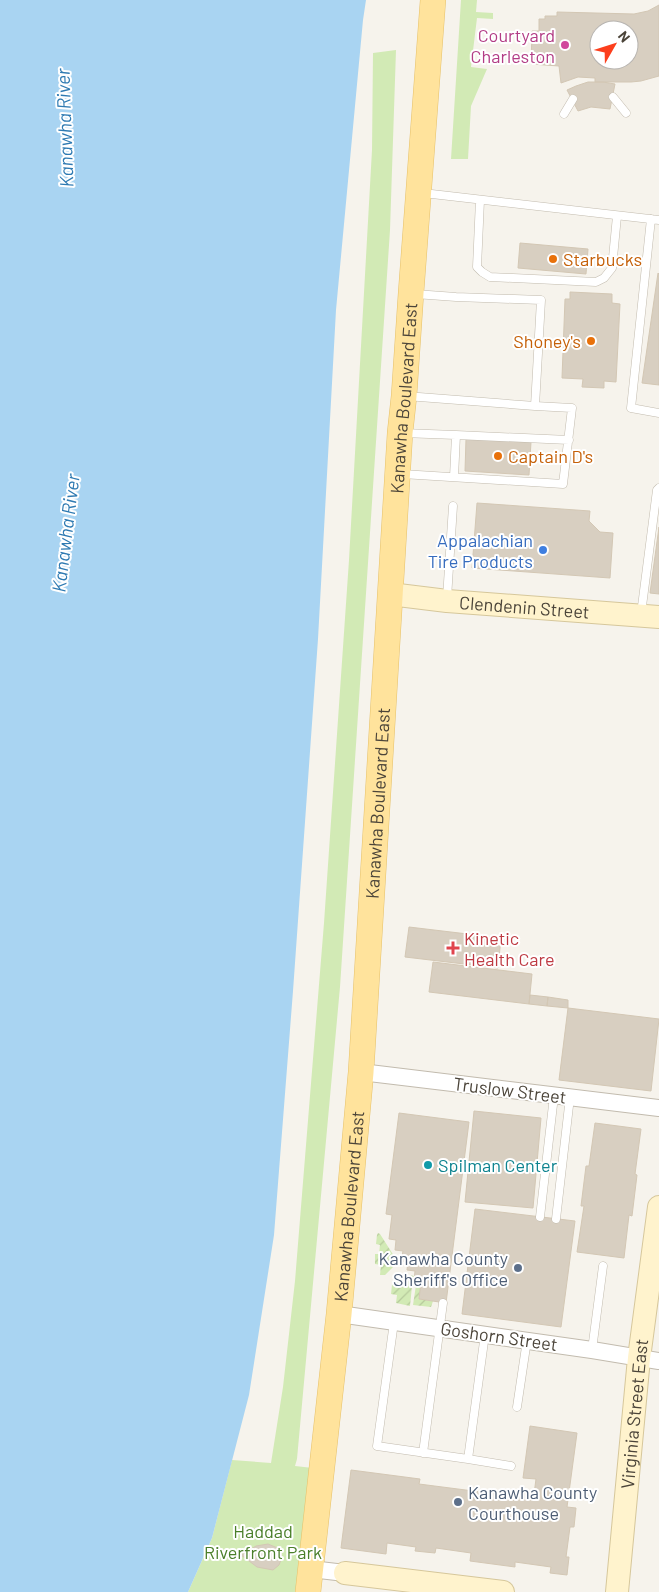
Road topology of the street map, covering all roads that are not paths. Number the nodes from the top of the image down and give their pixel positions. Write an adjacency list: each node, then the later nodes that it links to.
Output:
1 (433, 6): 6 (main road, Kanawha Boulevard East)
2 (613, 97): 4 (lane)
3 (573, 99): 5 (lane)
4 (626, 113)
5 (564, 114)
6 (420, 192): 7 (lane); 10 (main road, Kanawha Boulevard East)
7 (480, 200): 8 (lane); 8 (lane)
8 (617, 216): 9 (lane)
9 (655, 220): 13 (lane)
10 (411, 293): 11 (main road, Kanawha Boulevard East); 12 (lane)
11 (404, 396): 12 (lane); 14 (main road, Kanawha Boulevard East)
12 (535, 406): 16 (lane)
13 (659, 413)
14 (400, 433): 15 (lane); 17 (main road, Kanawha Boulevard East)
15 (456, 435): 16 (lane); 18 (lane)
16 (568, 440): 18 (lane)
17 (398, 474): 18 (lane); 21 (main road, Kanawha Boulevard East)
18 (454, 477)
19 (659, 488): 23 (lane)
20 (453, 506): 22 (lane)
21 (390, 594): 22 (street, Clendenin Street); 24 (main road, Kanawha Boulevard East)
22 (447, 602): 23 (street, Clendenin Street)
23 (650, 616)
24 (361, 1072): 25 (street, Truslow Street); 32 (main road, Kanawha Boulevard East)
25 (562, 1097): 26 (street, Truslow Street); 28 (lane); 29 (lane)
26 (659, 1108)
27 (659, 1206): 38 (street, Virginia Street East)
28 (540, 1217)
29 (556, 1219)
30 (603, 1266): 37 (lane)
31 (444, 1303): 34 (lane)
32 (340, 1314): 33 (street, Goshorn Street); 44 (main road, Kanawha Boulevard East)
33 (394, 1322): 34 (street, Goshorn Street); 40 (lane)
34 (440, 1328): 35 (street, Goshorn Street); 40 (lane)
35 (485, 1334): 36 (street, Goshorn Street); 41 (lane)
36 (526, 1340): 37 (street, Goshorn Street); 39 (lane)
37 (592, 1350): 38 (street, Goshorn Street)
38 (649, 1359): 47 (street, Virginia Street East)
39 (517, 1408)
40 (423, 1453): 41 (lane)
41 (468, 1459): 42 (lane)
42 (511, 1466)
43 (344, 1573): 44 (street); 45 (street)
44 (310, 1580)
45 (428, 1588): 46 (street)
46 (503, 1592)
47 (617, 1592)

